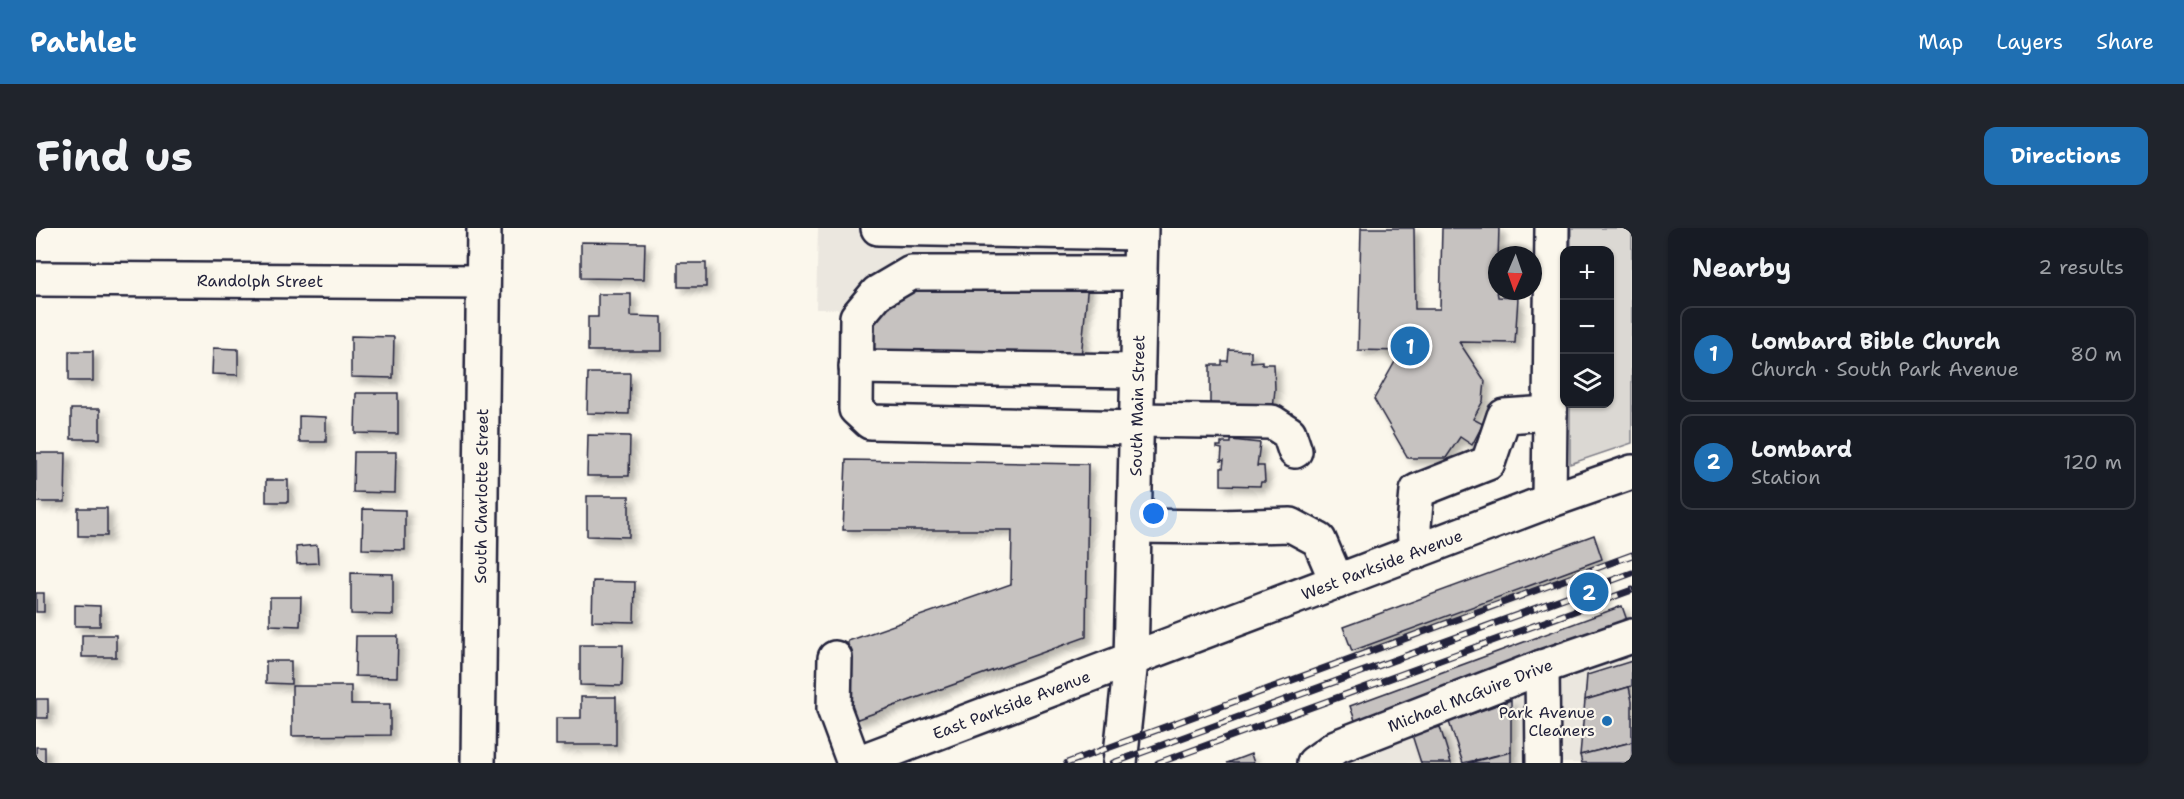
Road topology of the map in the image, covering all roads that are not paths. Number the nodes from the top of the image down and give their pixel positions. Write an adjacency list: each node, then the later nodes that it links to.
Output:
1 (484, 228): 7 (street, South Charlotte Street)
2 (879, 228): 4 (street)
3 (1552, 228): 10 (street)
4 (1140, 230): 5 (street, South Main Street)
5 (1140, 273): 8 (street); 9 (street, South Main Street)
6 (36, 279): 7 (street, Randolph Street)
7 (483, 282): 22 (street, South Charlotte Street)
8 (856, 367): 9 (street); 11 (street)
9 (1138, 372): 11 (street, South Main Street)
10 (1550, 413): 14 (street); 16 (street)
11 (1137, 424): 12 (street); 15 (street, South Main Street)
12 (1295, 451)
13 (1632, 472): 14 (street, West Parkside Avenue)
14 (1549, 501): 16 (street, West Parkside Avenue)
15 (1135, 526): 17 (street); 20 (street, South Main Street)
16 (1416, 552): 17 (street, West Parkside Avenue)
17 (1337, 582): 20 (street, West Parkside Avenue)
18 (1632, 636): 21 (street, Michael McGuire Drive)
19 (835, 658): 23 (street)
20 (1131, 661): 23 (street, East Parkside Avenue); 24 (street, South Main Street)
21 (1542, 667): 25 (street, Michael McGuire Drive); 26 (street)
22 (478, 763)
23 (856, 763)
24 (1120, 763)
25 (1314, 763)
26 (1543, 763)

